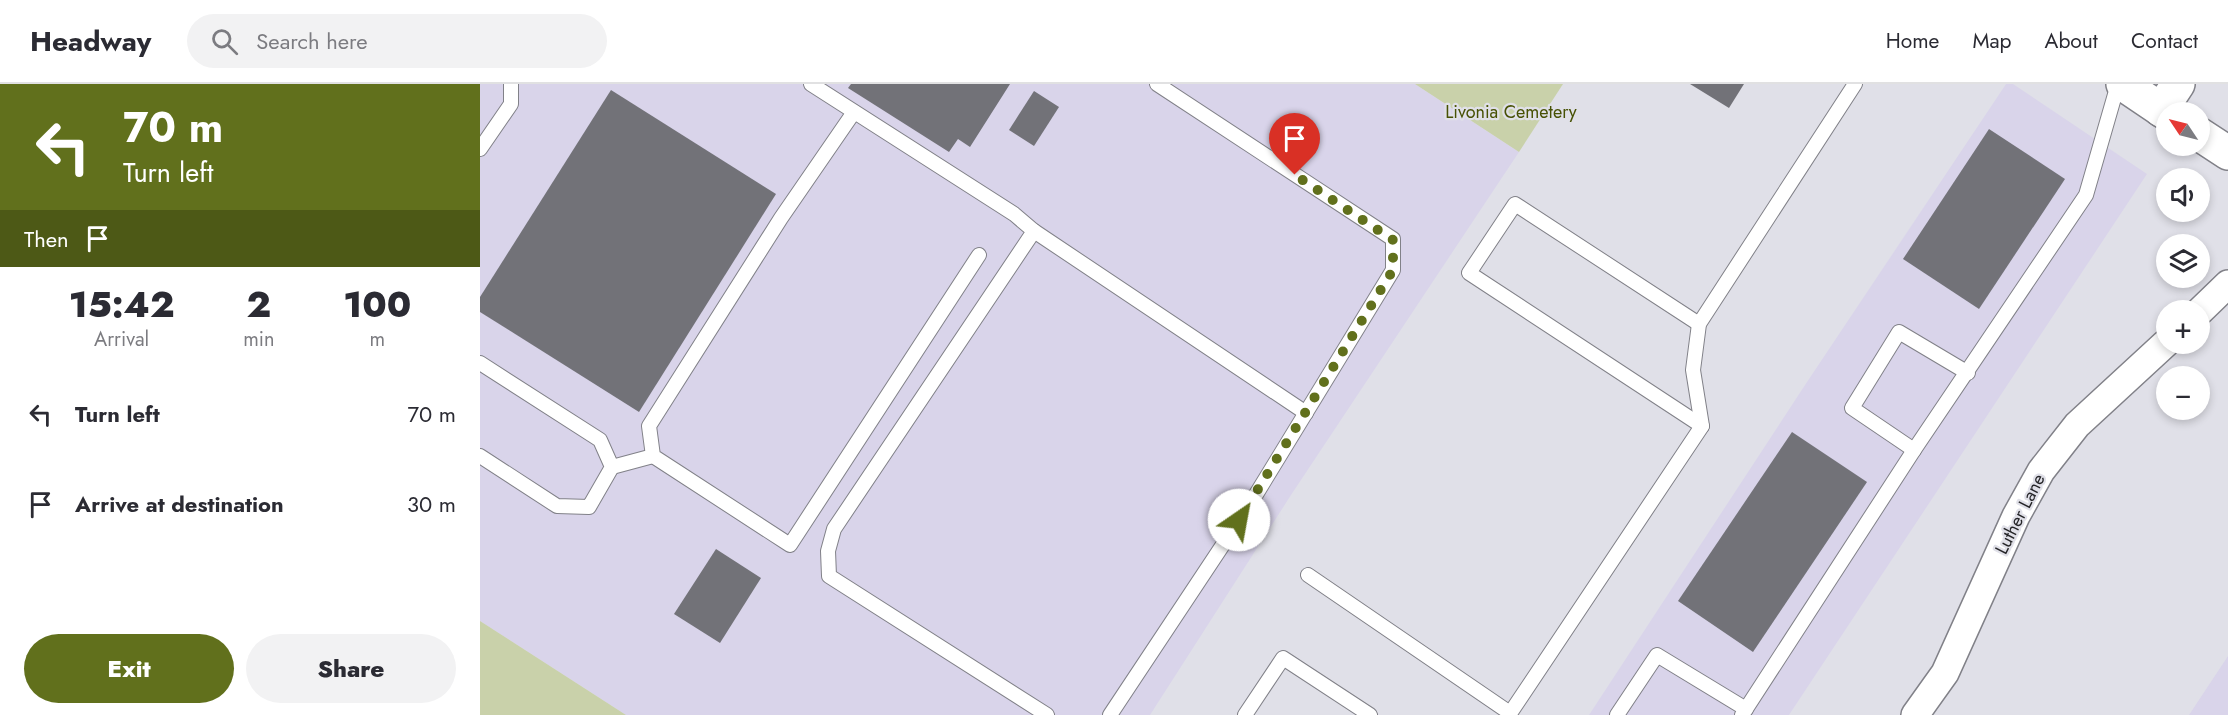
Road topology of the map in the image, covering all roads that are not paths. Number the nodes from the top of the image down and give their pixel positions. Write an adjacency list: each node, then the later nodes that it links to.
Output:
1 (511, 84): 10 (lane)
2 (811, 84): 8 (lane)
3 (1157, 84): 20 (lane)
4 (1856, 84): 16 (lane)
5 (2118, 84): 19 (lane)
6 (2123, 84): 7 (main road)
7 (2168, 102)
8 (854, 112): 12 (lane); 24 (lane)
9 (2210, 141): 11 (main road)
10 (480, 148)
11 (2228, 153)
12 (1034, 231): 20 (lane); 29 (lane)
13 (979, 255): 24 (lane)
14 (2228, 284): 15 (street)
15 (2210, 301)
16 (1699, 324): 21 (lane); 21 (lane)
17 (2156, 352): 34 (street, Luther Lane)
18 (480, 363): 25 (lane)
19 (1968, 373): 22 (lane); 22 (lane)
20 (1305, 413): 30 (lane)
21 (1702, 426): 28 (lane)
22 (1914, 450): 27 (lane)
23 (480, 456): 25 (lane)
24 (653, 456): 25 (lane)
25 (612, 467)
26 (1308, 575): 28 (lane)
27 (1744, 712): 33 (lane)
28 (1510, 714)
29 (1047, 715)
30 (1110, 715)
31 (1245, 715): 32 (lane)
32 (1370, 715)
33 (1617, 715)
34 (1915, 715)

